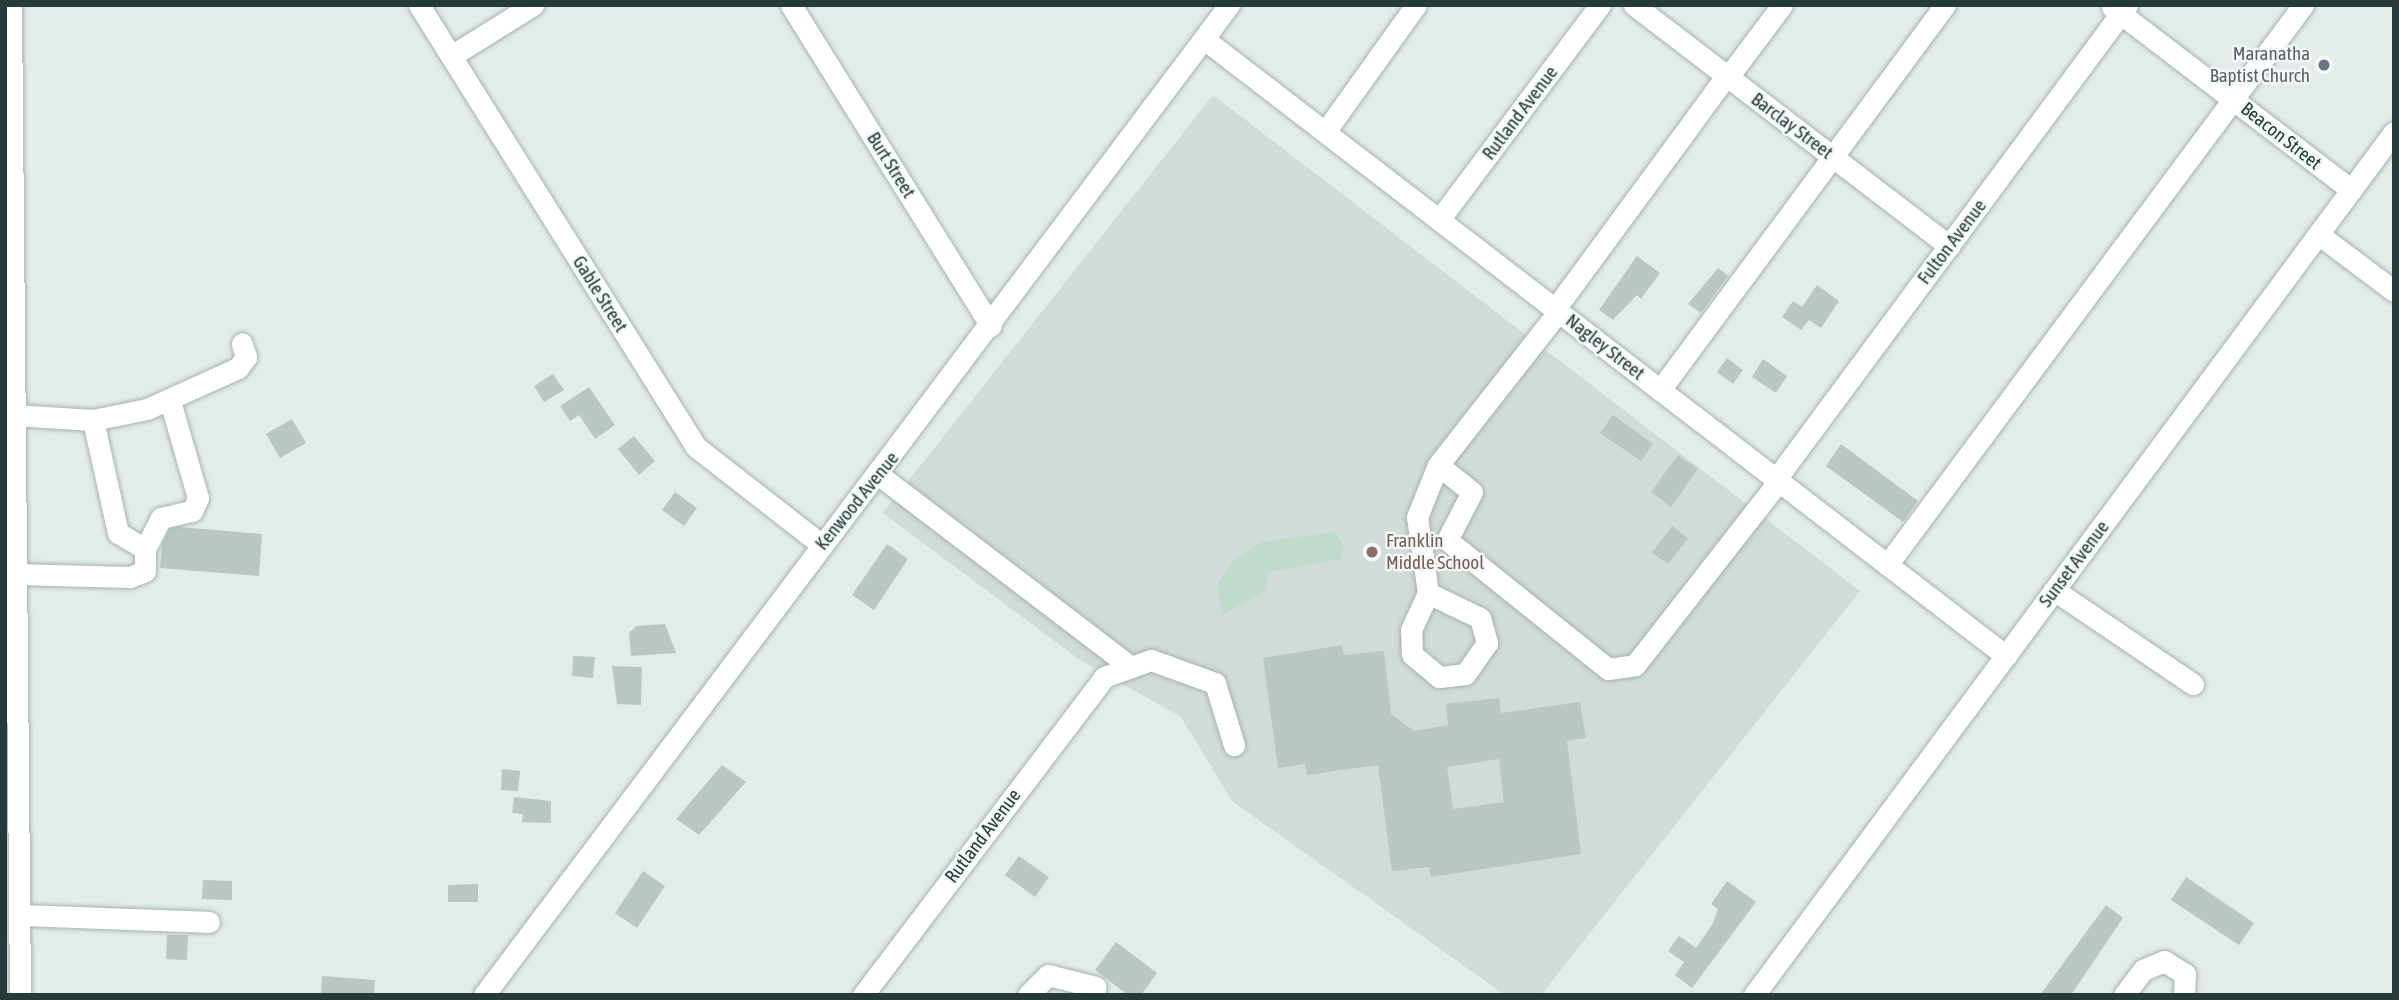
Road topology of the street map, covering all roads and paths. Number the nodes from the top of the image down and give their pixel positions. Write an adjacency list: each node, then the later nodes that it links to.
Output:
1 (11, 5): 30 (street)
2 (419, 5): 14 (street, Gable Street)
3 (533, 5): 14 (street)
4 (791, 5): 26 (street, Burt Street)
5 (1229, 5): 13 (street, Kenwood Avenue)
6 (1416, 5): 17 (street)
7 (1600, 5): 21 (street, Rutland Avenue)
8 (1634, 5): 15 (street, Barclay Street)
9 (1782, 5): 15 (street)
10 (1945, 5): 19 (street)
11 (2303, 5): 16 (street)
12 (2119, 8): 16 (street, Beacon Street); 23 (street, Fulton Avenue)
13 (1204, 39): 17 (street, Nagley Street); 26 (street, Kenwood Avenue)
14 (451, 56): 36 (street, Gable Street)
15 (1727, 76): 19 (street, Barclay Street); 25 (street)
16 (2232, 99): 20 (street, Beacon Street); 38 (street)
17 (1325, 132): 21 (street, Nagley Street)
18 (2394, 132): 20 (street, Sunset Avenue)
19 (1830, 155): 23 (street, Barclay Street); 28 (street)
20 (2351, 190): 22 (street, Sunset Avenue)
21 (1439, 220): 25 (street, Nagley Street)
22 (2318, 234): 24 (street); 40 (street, Sunset Avenue)
23 (1949, 246): 35 (street, Fulton Avenue)
24 (2394, 291)
25 (1557, 310): 28 (street, Nagley Street); 32 (street)
26 (991, 326): 33 (street, Kenwood Avenue)
27 (242, 344): 29 (street)
28 (1660, 390): 35 (street, Nagley Street)
29 (170, 401): 31 (street); 37 (street)
30 (13, 415): 31 (street); 34 (street)
31 (93, 420): 37 (street)
32 (1438, 465): 35 (street, Fulton Avenue); 41 (street)
33 (879, 475): 36 (street, Kenwood Avenue); 43 (street)
34 (10, 477): 39 (street)
35 (1778, 480): 38 (street, Nagley Street)
36 (822, 545): 51 (street, Kenwood Avenue)
37 (145, 549): 39 (street)
38 (1887, 565): 42 (street, Nagley Street)
39 (15, 574): 46 (street)
40 (2054, 590): 42 (street, Sunset Avenue); 44 (street)
41 (1428, 593)
42 (2006, 656): 54 (street, Sunset Avenue)
43 (1131, 667): 45 (street); 52 (street, Rutland Avenue)
44 (2193, 684)
45 (1234, 745)
46 (11, 754): 47 (street)
47 (14, 909): 48 (street); 50 (street)
48 (209, 922)
49 (1096, 987): 53 (street)
50 (20, 995)
51 (484, 995)
52 (863, 995)
53 (1028, 995)
54 (1754, 995)
55 (2124, 995): 56 (street)
56 (2185, 995)

